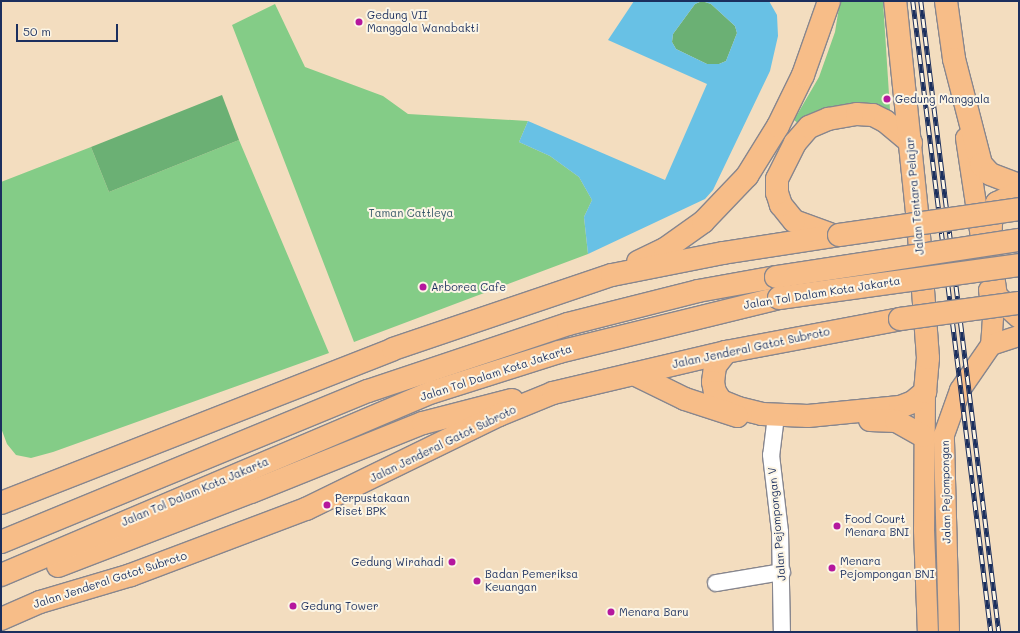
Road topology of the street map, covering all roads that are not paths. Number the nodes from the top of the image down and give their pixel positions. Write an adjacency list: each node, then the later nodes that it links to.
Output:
1 (829, 1): 12 (highway)
2 (895, 1): 5 (highway, Jalan Tentara Pelajar)
3 (946, 1): 4 (highway)
4 (954, 59): 6 (highway); 17 (main road)
5 (911, 143): 9 (highway); 20 (highway, Jalan Tentara Pelajar)
6 (1019, 185)
7 (1019, 192): 15 (highway)
8 (1019, 210): 9 (highway, bridge)
9 (837, 235): 12 (highway)
10 (1019, 240): 13 (highway, Jalan Tol Dalam Kota Jakarta, bridge)
11 (1019, 265): 13 (highway, Jalan Tol Dalam Kota Jakarta, bridge)
12 (612, 275): 24 (highway)
13 (777, 287): 25 (highway, Jalan Tol Dalam Kota Jakarta); 27 (highway, Jalan Tol Dalam Kota Jakarta)
14 (1019, 303): 18 (highway, Jalan Jenderal Gatot Subroto, bridge)
15 (1019, 317)
16 (1019, 336): 17 (main road)
17 (991, 345): 33 (main road, Jalan Pejompongan)
18 (726, 352): 19 (highway, Jalan Jenderal Gatot Subroto); 22 (highway)
19 (634, 374): 21 (highway, Jalan Jenderal Gatot Subroto); 22 (highway)
20 (926, 392): 22 (highway); 23 (main road, Jalan Pejompongan)
21 (553, 393): 29 (highway); 30 (highway, Jalan Jenderal Gatot Subroto)
22 (775, 420): 23 (highway); 26 (street, Jalan Pejompongan V)
23 (923, 436): 32 (main road, Jalan Pejompongan)
24 (1, 503)
25 (1, 542)
26 (782, 572): 28 (street); 31 (street, Jalan Pejompongan V)
27 (1, 575)
28 (716, 583)
29 (1, 587)
30 (1, 618)
31 (782, 632)
32 (928, 632)
33 (949, 632)

